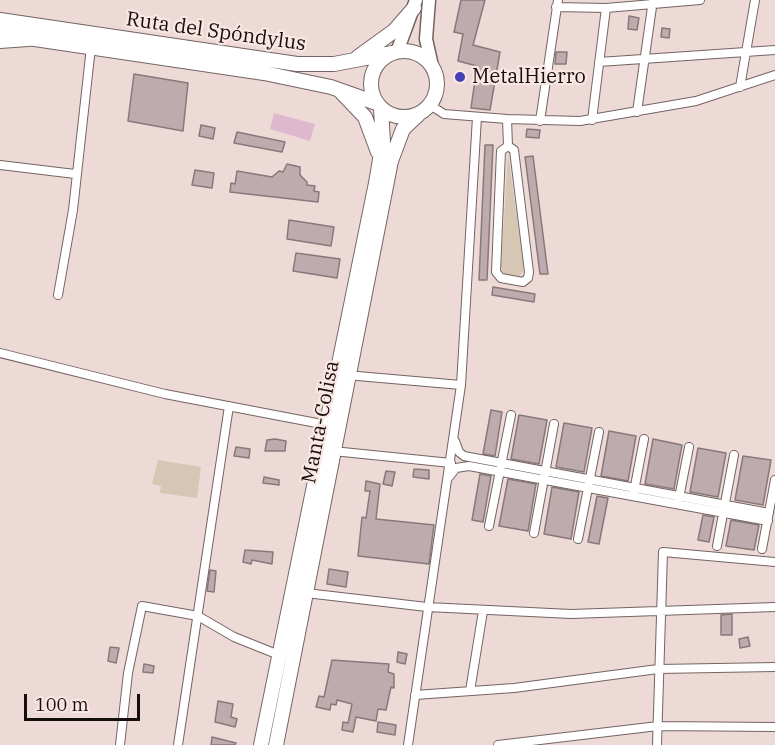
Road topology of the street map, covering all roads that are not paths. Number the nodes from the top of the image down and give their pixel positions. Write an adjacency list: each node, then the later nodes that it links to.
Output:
1 (429, 0): 21 (main road)
2 (700, 0): 4 (street)
3 (754, 0): 16 (street)
4 (652, 2): 7 (street); 18 (street)
5 (415, 4): 15 (main road); 19 (highway)
6 (557, 4): 7 (street); 32 (street)
7 (606, 8): 20 (street)
8 (0, 17): 9 (highway, Ruta del Spóndylus)
9 (45, 26): 11 (highway); 17 (highway, Ruta del Spóndylus)
10 (0, 34): 11 (highway, Ruta del Spóndylus)
11 (44, 40): 12 (street); 13 (highway, Ruta del Spóndylus)
12 (0, 44)
13 (91, 48): 17 (highway, Ruta del Spóndylus); 36 (street)
14 (775, 50): 16 (street)
15 (394, 52): 19 (highway, Ruta del Spóndylus); 21 (highway); 25 (highway)
16 (747, 52): 18 (street); 23 (street)
17 (179, 54): 19 (highway, Ruta del Spóndylus); 24 (highway, Ruta del Spóndylus)
18 (643, 59): 20 (street); 27 (street)
19 (351, 61)
20 (599, 62): 31 (street)
21 (432, 66): 26 (highway)
22 (775, 75): 23 (street)
23 (740, 87): 27 (street)
24 (338, 89): 25 (highway, Ruta del Spóndylus); 34 (highway)
25 (379, 105): 28 (highway); 34 (highway, Manta-Colisa)
26 (430, 105): 28 (highway); 29 (street)
27 (637, 112): 31 (street)
28 (418, 115): 39 (highway, Manta-Colisa)
29 (477, 117): 30 (street); 40 (street)
30 (507, 119): 32 (street); 33 (street)
31 (592, 120): 32 (street)
32 (540, 121)
33 (508, 146): 33 (street)
34 (380, 159): 39 (highway, Manta-Colisa)
35 (0, 165): 36 (street)
36 (75, 174): 37 (street)
37 (58, 295)
38 (0, 353): 41 (street)
39 (344, 375): 40 (street); 44 (highway, Manta-Colisa); 49 (highway, Manta-Colisa)
40 (461, 385): 46 (street)
41 (229, 406): 44 (street); 73 (street)
42 (511, 415): 53 (street)
43 (554, 424): 54 (street)
44 (327, 425): 49 (highway, Manta-Colisa)
45 (599, 432): 57 (street)
46 (454, 438): 51 (street); 52 (street)
47 (644, 439): 58 (street)
48 (689, 447): 59 (street)
49 (329, 450): 52 (street); 68 (highway, Manta-Colisa); 74 (highway, Manta-Colisa)
50 (734, 455): 60 (street)
51 (472, 462): 53 (street); 55 (street)
52 (451, 463): 55 (street)
53 (501, 467): 54 (street); 62 (street)
54 (544, 475): 57 (street); 63 (street)
55 (448, 479): 69 (street)
56 (775, 480): 61 (street)
57 (589, 484): 58 (street); 64 (street)
58 (634, 491): 59 (street)
59 (679, 500): 60 (street)
60 (724, 508): 61 (street); 65 (street)
61 (768, 517): 66 (street)
62 (489, 526)
63 (534, 532)
64 (578, 540)
65 (717, 546)
66 (762, 549)
67 (775, 562): 71 (street)
68 (306, 593): 69 (street); 77 (highway, Manta-Colisa)
69 (427, 607): 72 (street); 79 (street)
70 (775, 607): 71 (street)
71 (661, 609): 72 (street); 76 (street)
72 (483, 611): 78 (street)
73 (198, 616): 74 (street); 82 (street); 83 (street)
74 (279, 655): 77 (highway, Manta-Colisa)
75 (775, 667): 76 (street)
76 (658, 669): 78 (street); 80 (street)
77 (280, 689): 84 (highway, Manta-Colisa); 85 (highway, Manta-Colisa)
78 (470, 691): 79 (street)
79 (415, 695): 86 (street)
80 (658, 726): 81 (street); 87 (street); 88 (street)
81 (775, 727)
82 (120, 745)
83 (178, 745)
84 (261, 745)
85 (276, 745)
86 (408, 745)
87 (498, 745)
88 (657, 745)

